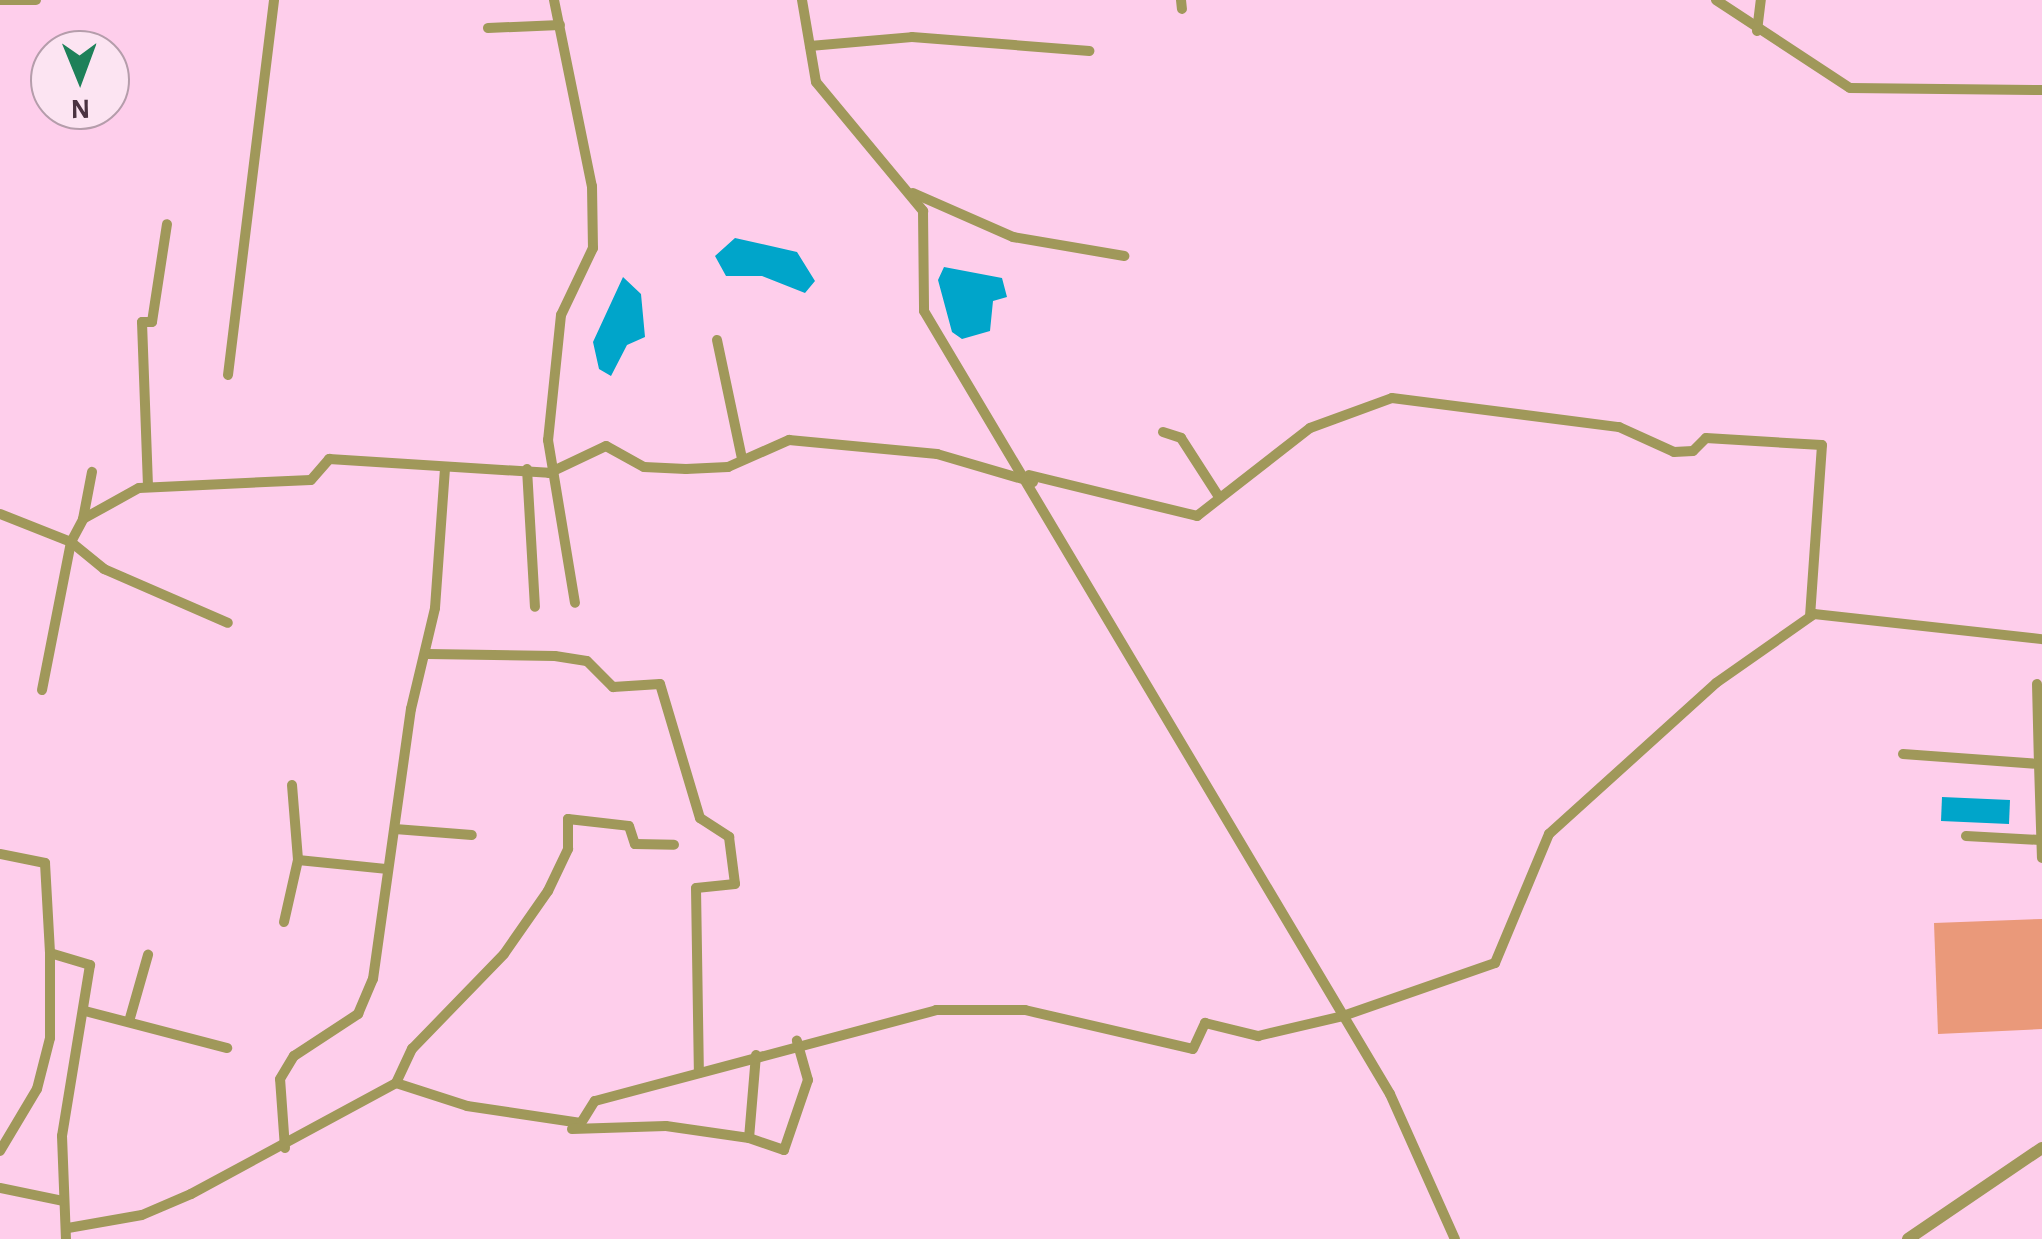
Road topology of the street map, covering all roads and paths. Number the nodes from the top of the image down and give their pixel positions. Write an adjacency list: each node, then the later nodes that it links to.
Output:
1 (0, 0): 2 (street)
2 (36, 0)
3 (274, 0): 18 (street)
4 (554, 0): 8 (street)
5 (802, 0): 11 (street)
6 (1716, 0): 10 (street)
7 (1760, 0): 10 (street)
8 (560, 26): 9 (street); 24 (street)
9 (488, 28)
10 (1757, 31): 13 (street)
11 (810, 46): 12 (street); 14 (street)
12 (1089, 51)
13 (2042, 90)
14 (912, 192): 16 (street); 25 (street)
15 (167, 224): 26 (street)
16 (1124, 256)
17 (718, 340): 20 (street)
18 (228, 375)
19 (1163, 432): 27 (street)
20 (742, 459): 24 (street); 25 (street)
21 (446, 469): 22 (street); 26 (street); 36 (street)
22 (527, 469): 24 (street); 32 (street)
23 (92, 472): 29 (street)
24 (549, 473): 31 (street)
25 (1032, 479): 27 (street); 55 (street)
26 (148, 486): 29 (street)
27 (1218, 497): 33 (street)
28 (0, 514): 30 (street)
29 (83, 518): 30 (street)
30 (70, 542): 34 (street); 38 (street)
31 (575, 602)
32 (535, 607)
33 (1810, 617): 35 (street); 55 (street)
34 (228, 623)
35 (2042, 640)
36 (428, 654): 42 (street); 60 (street)
37 (2037, 684): 40 (street)
38 (42, 690)
39 (1904, 754): 40 (street)
40 (2039, 764): 45 (street)
41 (292, 786): 49 (street)
42 (396, 828): 43 (street); 50 (street)
43 (472, 835)
44 (1966, 836): 45 (street)
45 (2041, 840): 48 (street)
46 (674, 845): 61 (street)
47 (0, 854): 52 (street)
48 (2042, 858)
49 (298, 860): 50 (street); 51 (street)
50 (386, 869): 64 (street)
51 (284, 922)
52 (50, 953): 54 (street); 66 (street)
53 (148, 954): 56 (street)
54 (85, 1011): 56 (street); 68 (street)
55 (1343, 1016): 57 (street); 70 (street)
56 (130, 1018): 58 (street)
57 (797, 1041): 59 (street); 63 (street)
58 (227, 1048)
59 (756, 1055): 60 (street); 63 (street)
60 (699, 1074): 62 (street)
61 (396, 1083): 62 (street); 64 (street)
62 (569, 1124): 63 (street)
63 (749, 1138)
64 (285, 1148): 69 (street)
65 (2042, 1148): 71 (street)
66 (0, 1151)
67 (0, 1188): 68 (street)
68 (63, 1201): 69 (street)
69 (67, 1233)
70 (1456, 1239)
71 (1908, 1239)

